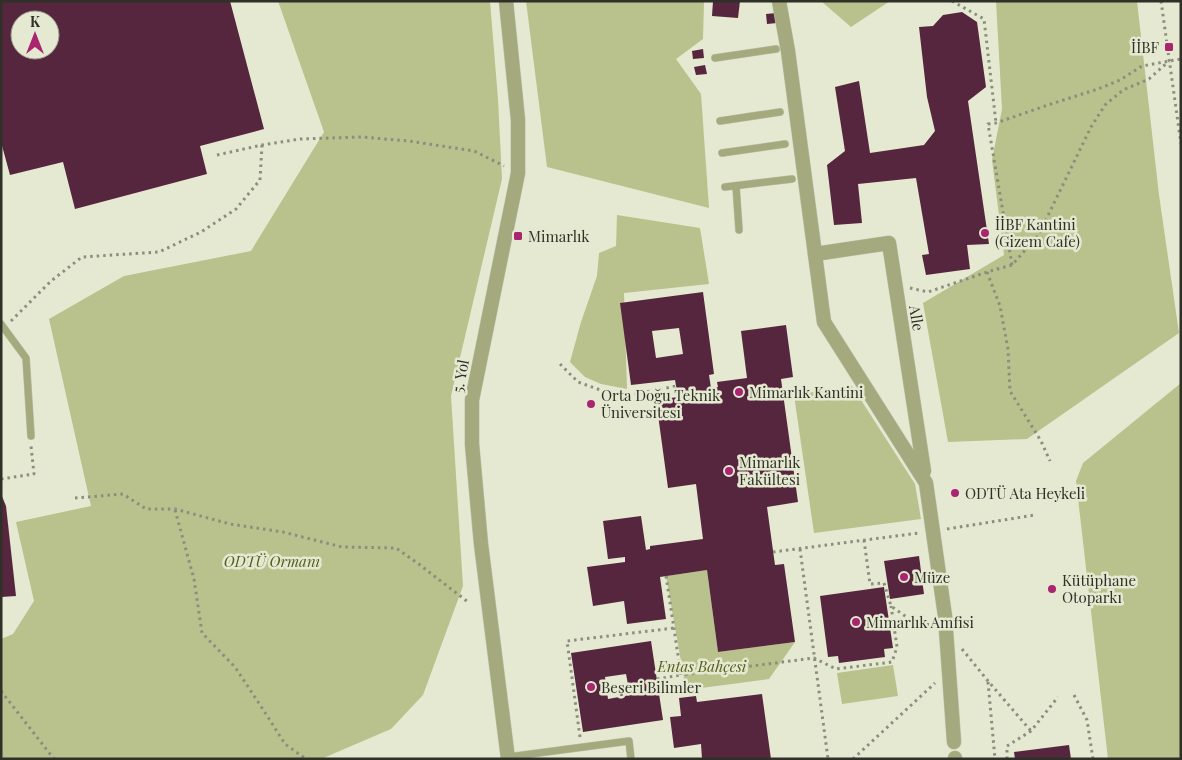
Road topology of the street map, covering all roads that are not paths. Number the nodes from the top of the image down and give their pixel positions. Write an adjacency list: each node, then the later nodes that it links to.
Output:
1 (506, 1): 19 (street, 5. Yol)
2 (779, 1): 13 (street, Alle)
3 (776, 49): 4 (lane)
4 (714, 58)
5 (780, 112): 6 (lane)
6 (720, 121)
7 (785, 144): 8 (lane)
8 (722, 153)
9 (792, 179): 10 (lane)
10 (736, 186): 11 (lane); 12 (lane)
11 (725, 187)
12 (739, 230)
13 (815, 254): 16 (street, Alle); 16 (street, Alle)
14 (3, 326): 15 (lane)
15 (31, 436)
16 (925, 478): 17 (street, Alle)
17 (954, 742)
18 (540, 756): 19 (lane); 20 (lane)
19 (508, 758)
20 (631, 759)

